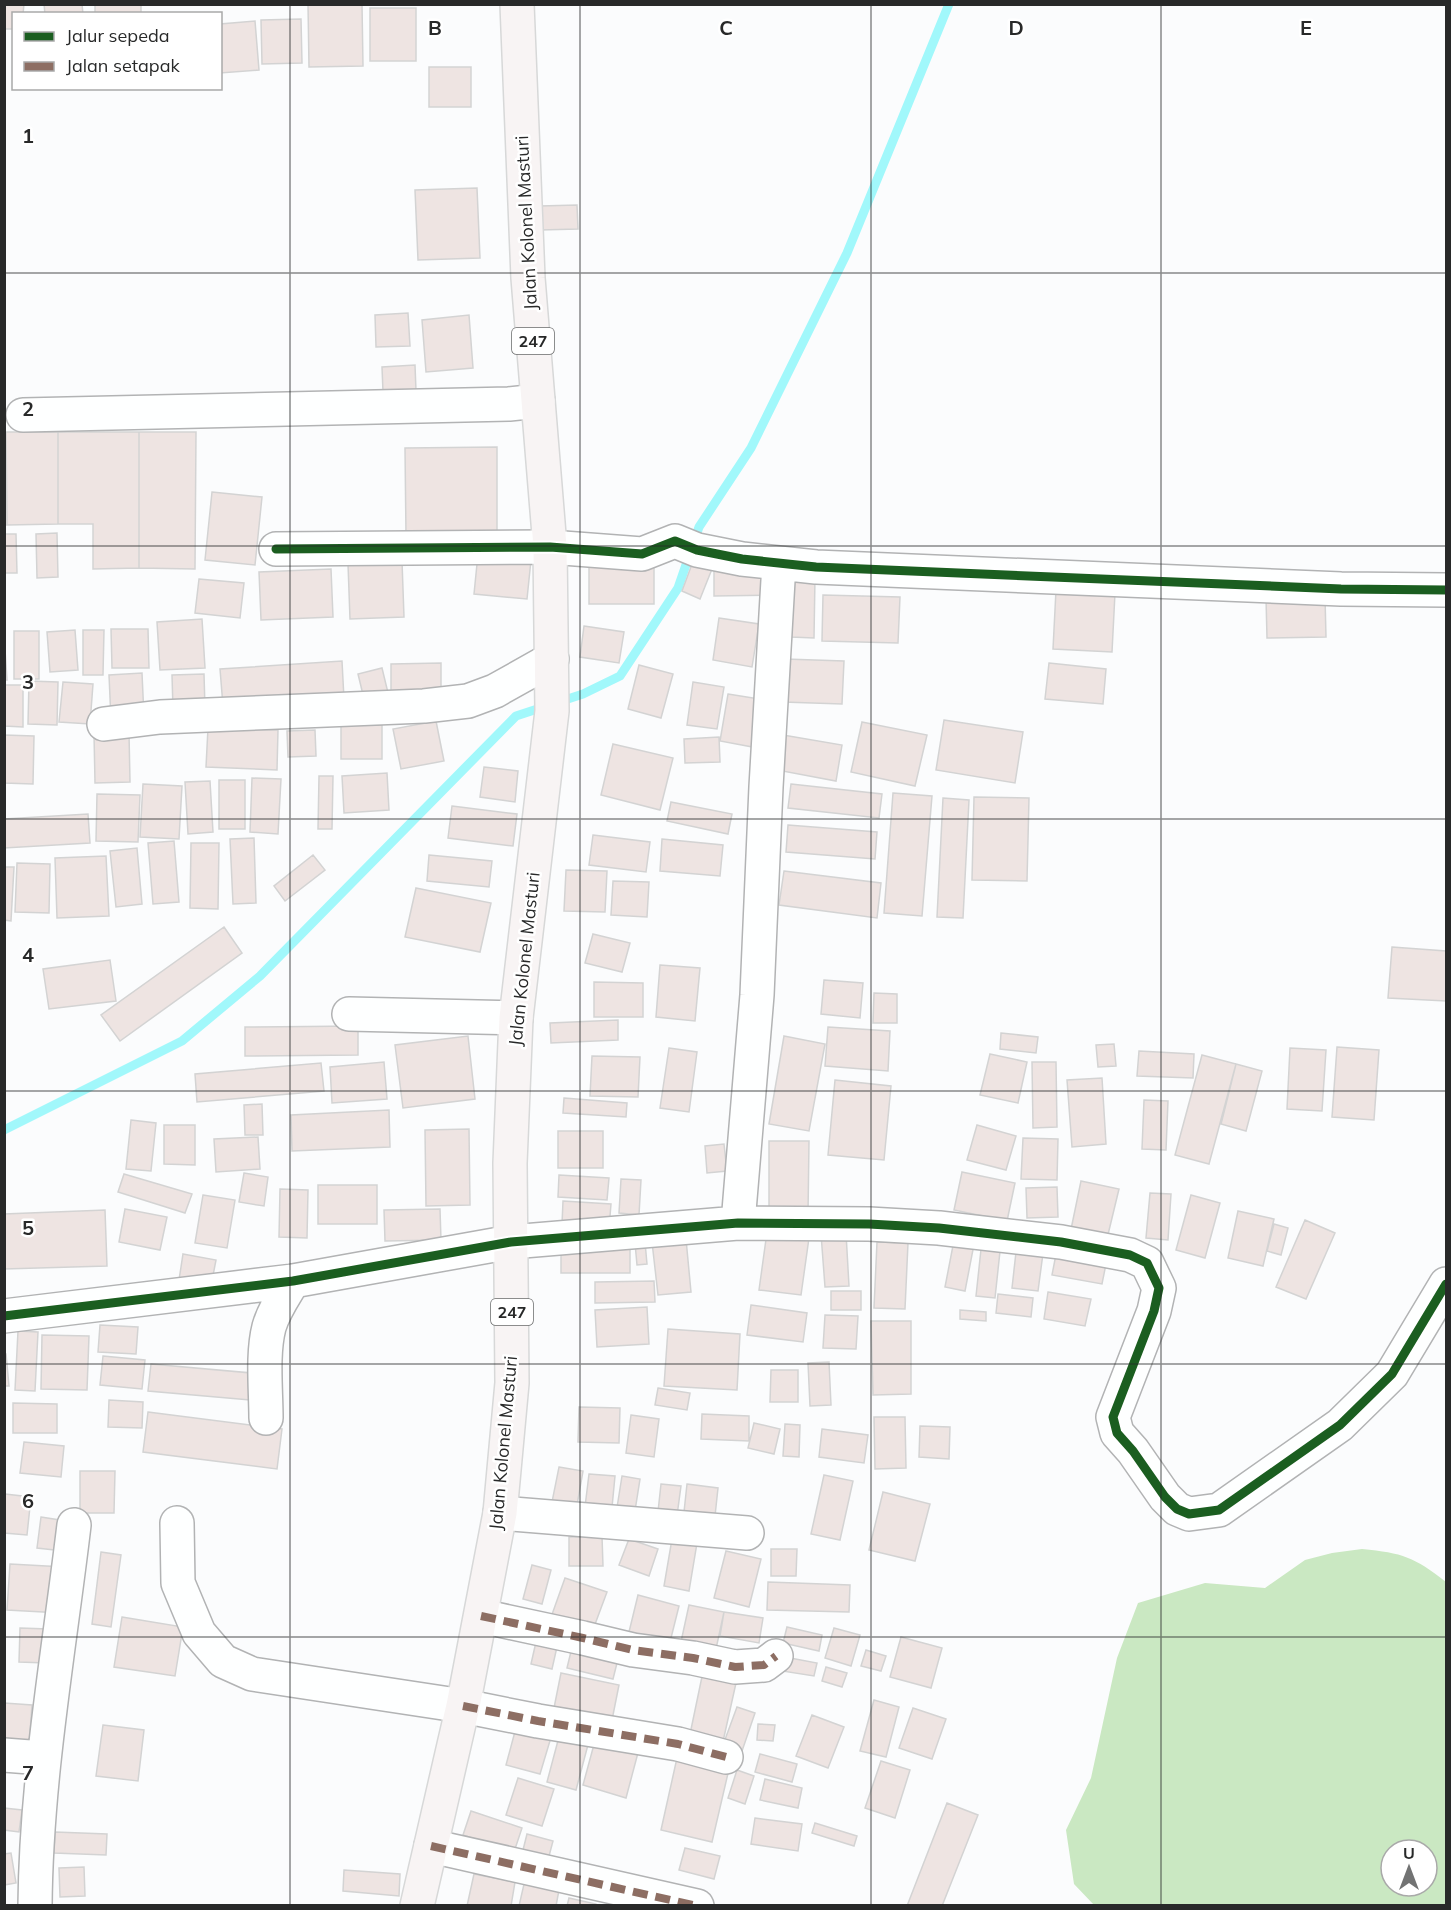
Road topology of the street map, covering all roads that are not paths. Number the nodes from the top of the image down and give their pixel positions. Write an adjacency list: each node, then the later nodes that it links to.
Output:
1 (517, 4): 2 (main road, Jalan Kolonel Masturi / 247)
2 (538, 401): 3 (street); 4 (main road, Jalan Kolonel Masturi / 247)
3 (24, 415)
4 (550, 547): 5 (street); 6 (street); 8 (main road, Jalan Kolonel Masturi / 247)
5 (276, 549)
6 (779, 563): 7 (street); 12 (street)
7 (1446, 590)
8 (552, 668): 9 (street); 11 (main road, Jalan Kolonel Masturi / 247)
9 (104, 724)
10 (350, 1014): 11 (street)
11 (516, 1018): 13 (main road, Jalan Kolonel Masturi / 247)
12 (738, 1223): 13 (street); 15 (street)
13 (511, 1242): 14 (street); 18 (main road, Jalan Kolonel Masturi / 247)
14 (293, 1281): 16 (street); 17 (street)
15 (1446, 1284)
16 (4, 1316)
17 (266, 1418)
18 (500, 1513): 21 (street); 22 (main road, Jalan Kolonel Masturi / 247)
19 (177, 1523): 24 (street)
20 (74, 1525): 27 (street)
21 (747, 1533)
22 (481, 1616): 23 (street); 24 (main road, Jalan Kolonel Masturi / 247)
23 (776, 1656)
24 (462, 1706): 26 (street); 28 (main road, Jalan Kolonel Masturi / 247)
25 (4, 1755): 27 (street)
26 (726, 1757)
27 (43, 1758): 29 (street)
28 (431, 1846): 30 (main road, Jalan Kolonel Masturi / 247); 31 (street)
29 (34, 1905)
30 (417, 1905)
31 (697, 1905)

